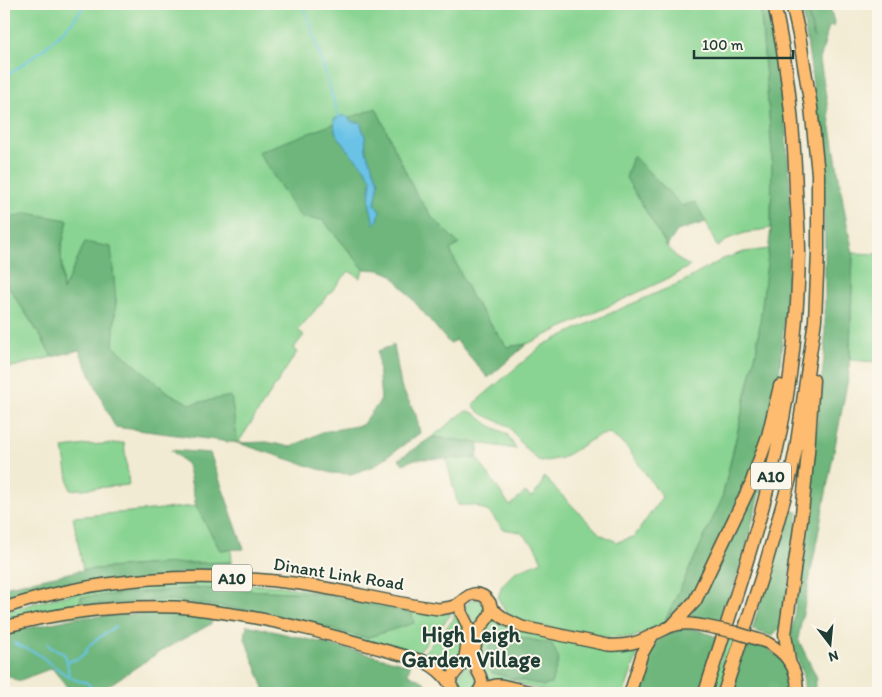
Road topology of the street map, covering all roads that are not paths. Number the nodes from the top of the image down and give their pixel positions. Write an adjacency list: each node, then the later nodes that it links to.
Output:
1 (774, 4): 3 (highway, A10)
2 (792, 4): 4 (highway, A10)
3 (799, 250): 8 (highway); 16 (highway, A10)
4 (815, 320): 11 (highway); 17 (highway, A10)
5 (460, 603): 6 (main road, Dinant Link Road / A10); 7 (main road, Dinant Link Road); 12 (main road)
6 (4, 608)
7 (491, 608): 10 (main road); 13 (main road)
8 (673, 625): 10 (main road); 11 (main road, bridge)
9 (4, 627): 12 (main road, A10)
10 (653, 635): 15 (main road)
11 (789, 661): 18 (main road)
12 (453, 688)
13 (479, 691): 14 (main road)
14 (536, 693)
15 (630, 693)
16 (705, 693)
17 (724, 693)
18 (798, 693)

